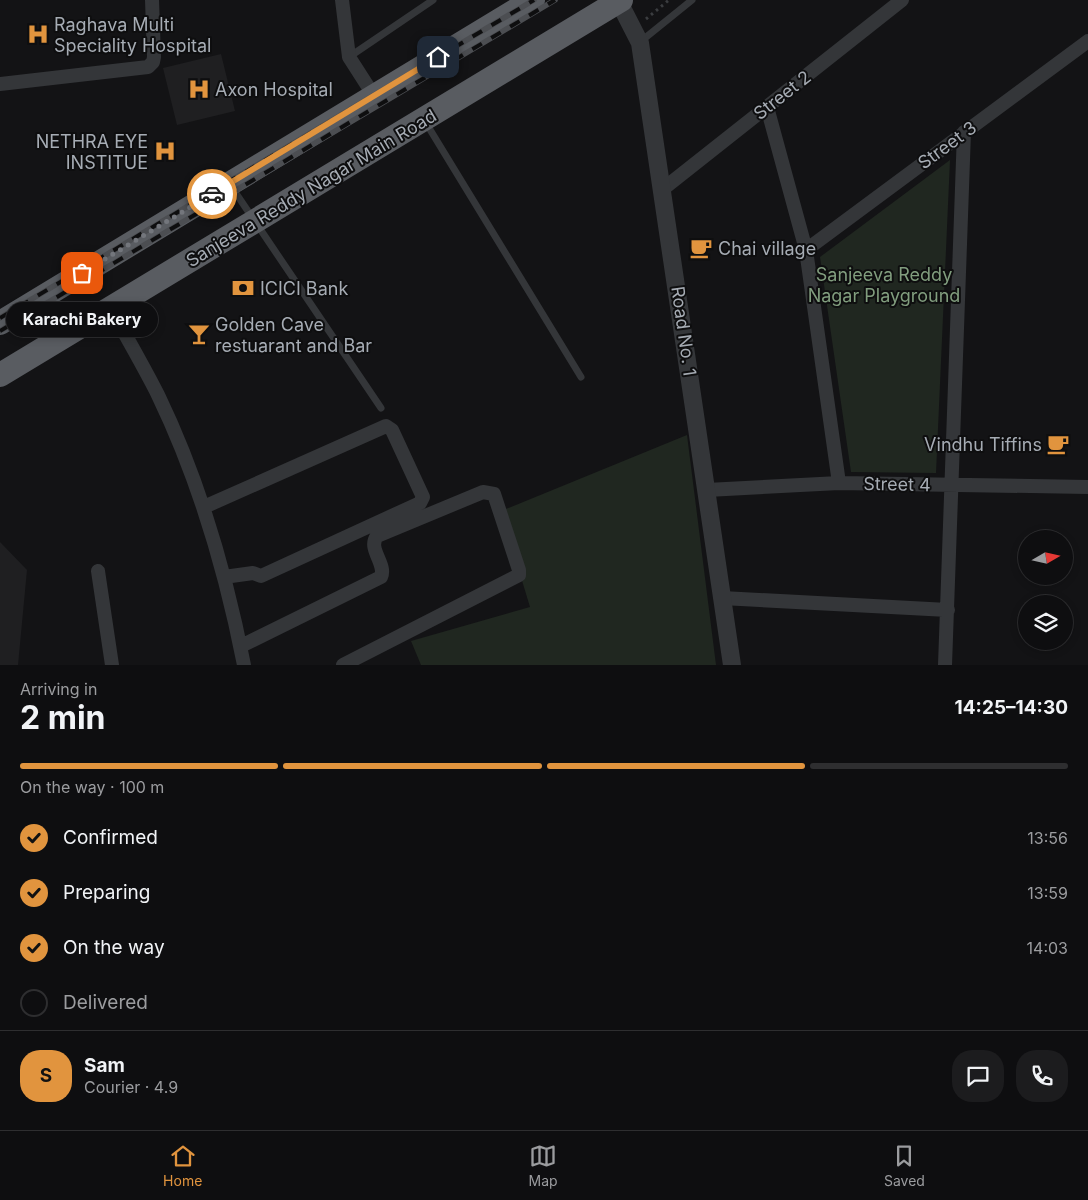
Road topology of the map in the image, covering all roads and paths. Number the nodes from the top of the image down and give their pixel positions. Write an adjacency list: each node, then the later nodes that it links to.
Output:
1 (152, 0): 12 (street)
2 (342, 0): 11 (street)
3 (433, 0): 11 (lane)
4 (533, 0): 13 (highway)
5 (669, 0): 9 (path)
6 (692, 0): 9 (lane)
7 (902, 0): 14 (street, Street 2)
8 (620, 1): 9 (street, Road No. 1); 15 (highway, Sanjeeva Reddy Nagar Main Road)
9 (637, 36): 18 (street, Road No. 1)
10 (1088, 40): 16 (street, Street 3)
11 (349, 57): 13 (street)
12 (0, 84)
13 (374, 96): 17 (highway)
14 (767, 107): 18 (street, Street 2); 20 (street)
15 (424, 120): 19 (highway, Sanjeeva Reddy Nagar Main Road); 24 (lane)
16 (964, 132): 20 (street, Street 3); 27 (street)
17 (230, 183): 19 (lane); 22 (highway)
18 (663, 189): 29 (street, Road No. 1)
19 (255, 219): 21 (highway, Sanjeeva Reddy Nagar Main Road); 25 (lane)
20 (806, 250): 26 (street)
21 (110, 308): 23 (highway, Sanjeeva Reddy Nagar Main Road); 30 (street)
22 (0, 323)
23 (0, 375)
24 (581, 377)
25 (381, 408)
26 (839, 484): 27 (street, Street 4); 29 (street, Street 4)
27 (951, 485): 28 (street, Street 4); 34 (street)
28 (1088, 487)
29 (706, 490): 33 (street, Road No. 1)
30 (204, 508): 32 (street); 32 (street)
31 (98, 571): 36 (street)
32 (224, 577): 35 (street)
33 (722, 598): 34 (street); 39 (street, Road No. 1)
34 (948, 610): 40 (street)
35 (241, 646): 37 (street); 38 (street)
36 (112, 665)
37 (244, 665)
38 (343, 665)
39 (732, 665)
40 (945, 665)

